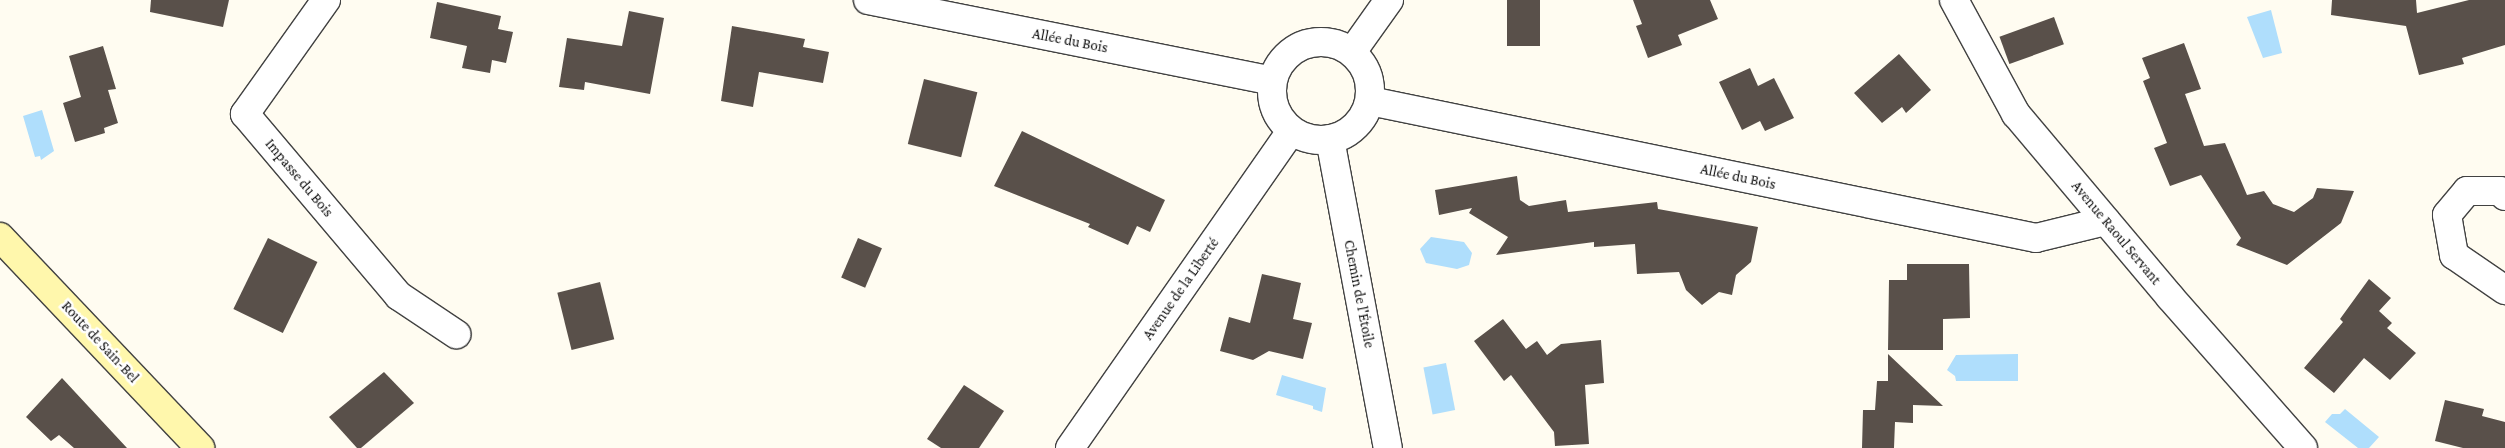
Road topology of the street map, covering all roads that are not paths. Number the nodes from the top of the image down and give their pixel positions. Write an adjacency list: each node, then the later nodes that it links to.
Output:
1 (326, 0): 14 (street, Impasse du Bois)
2 (868, 0): 6 (street, Allée du Bois)
3 (1389, 0): 5 (street)
4 (1954, 0): 11 (street, Avenue Raoul Servant)
5 (1352, 52): 6 (street); 7 (street)
6 (1272, 81): 8 (street)
7 (1370, 101): 9 (street); 11 (street, Allée du Bois)
8 (1291, 131): 9 (street); 16 (street, Avenue de la Liberté)
9 (1330, 139): 17 (street, Chemin de l'Étoile)
10 (2505, 196): 13 (street)
11 (2106, 221): 18 (street, Avenue Raoul Servant)
12 (0, 237): 15 (main road, Route de Sain-Bel)
13 (2505, 290)
14 (456, 334)
15 (200, 448)
16 (1070, 448)
17 (1388, 448)
18 (2303, 448)

